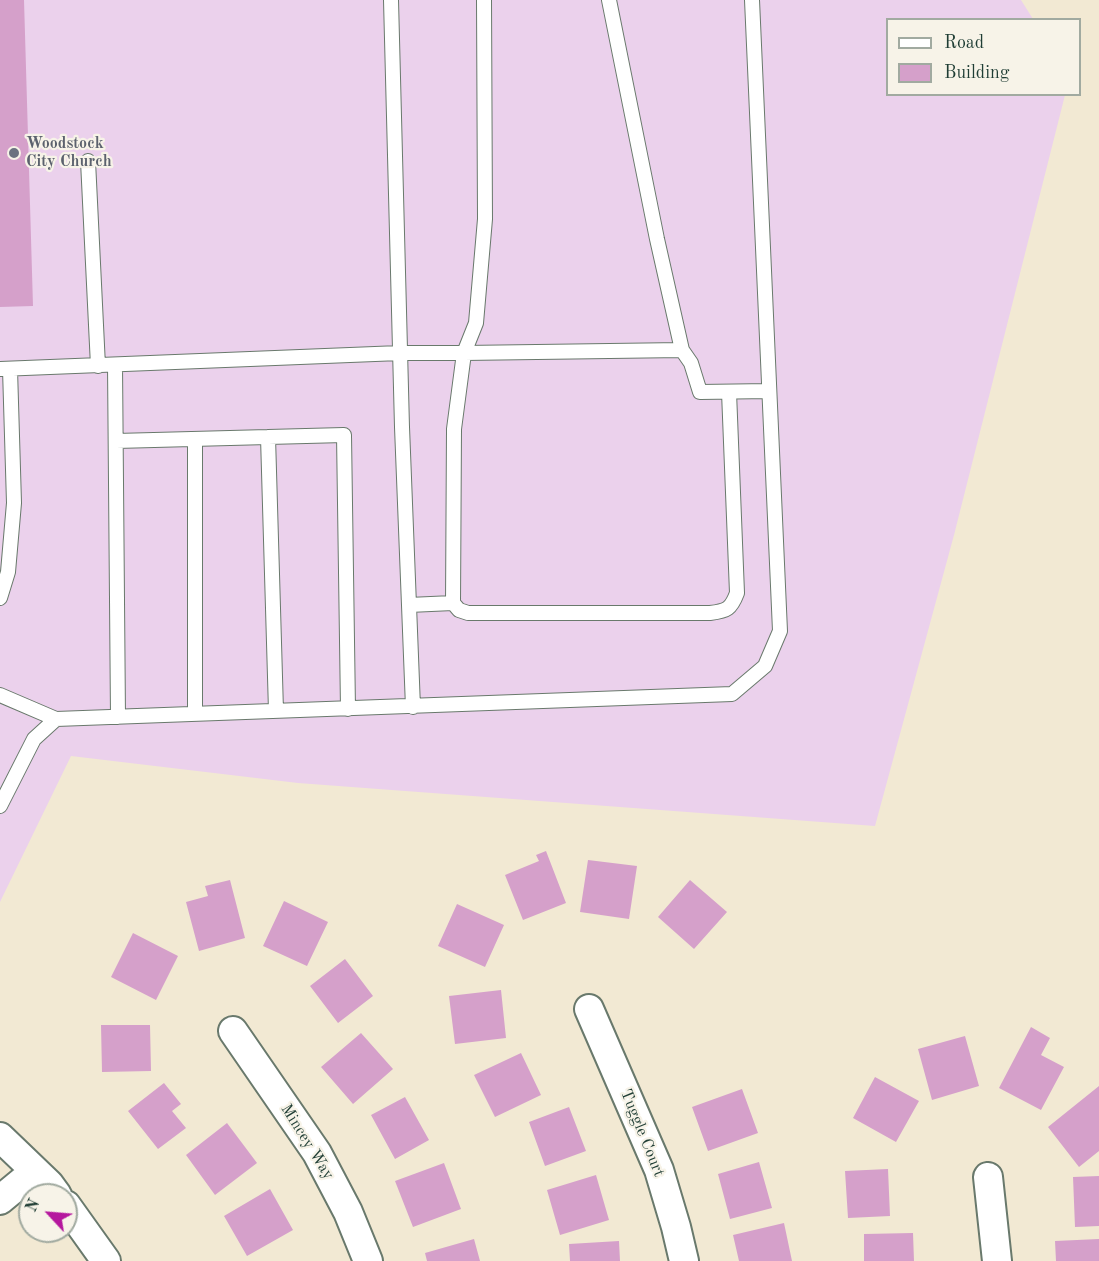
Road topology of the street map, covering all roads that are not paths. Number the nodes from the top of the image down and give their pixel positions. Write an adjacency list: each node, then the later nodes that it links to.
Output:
1 (391, 0): 7 (lane)
2 (484, 0): 8 (lane)
3 (609, 0): 6 (lane)
4 (752, 0): 12 (lane)
5 (88, 161): 10 (lane)
6 (682, 350): 8 (lane); 13 (lane)
7 (400, 353): 8 (lane); 9 (lane); 20 (lane)
8 (464, 353): 19 (lane)
9 (115, 365): 10 (lane); 16 (lane)
10 (98, 366): 11 (lane)
11 (5, 369): 17 (lane)
12 (769, 391): 13 (lane); 22 (lane)
13 (729, 392): 19 (lane)
14 (268, 437): 15 (lane); 23 (lane); 24 (lane)
15 (195, 439): 16 (lane); 25 (lane)
16 (116, 441): 26 (lane)
17 (6, 445): 18 (lane)
18 (0, 598)
19 (453, 603): 20 (lane)
20 (409, 605): 22 (lane)
21 (0, 695): 27 (lane)
22 (413, 707): 23 (lane)
23 (348, 709): 24 (lane)
24 (276, 711): 25 (lane)
25 (195, 714): 26 (lane)
26 (118, 717): 27 (lane)
27 (56, 719): 28 (lane)
28 (0, 806)
29 (589, 1009): 39 (street, Tuggle Court)
30 (232, 1030): 38 (street, Mincey Way)
31 (0, 1137): 32 (street)
32 (35, 1171): 34 (street); 35 (street)
33 (988, 1177): 40 (street)
34 (46, 1183)
35 (0, 1200)
36 (78, 1222): 37 (street)
37 (106, 1261)
38 (368, 1261)
39 (684, 1261)
40 (996, 1261)

